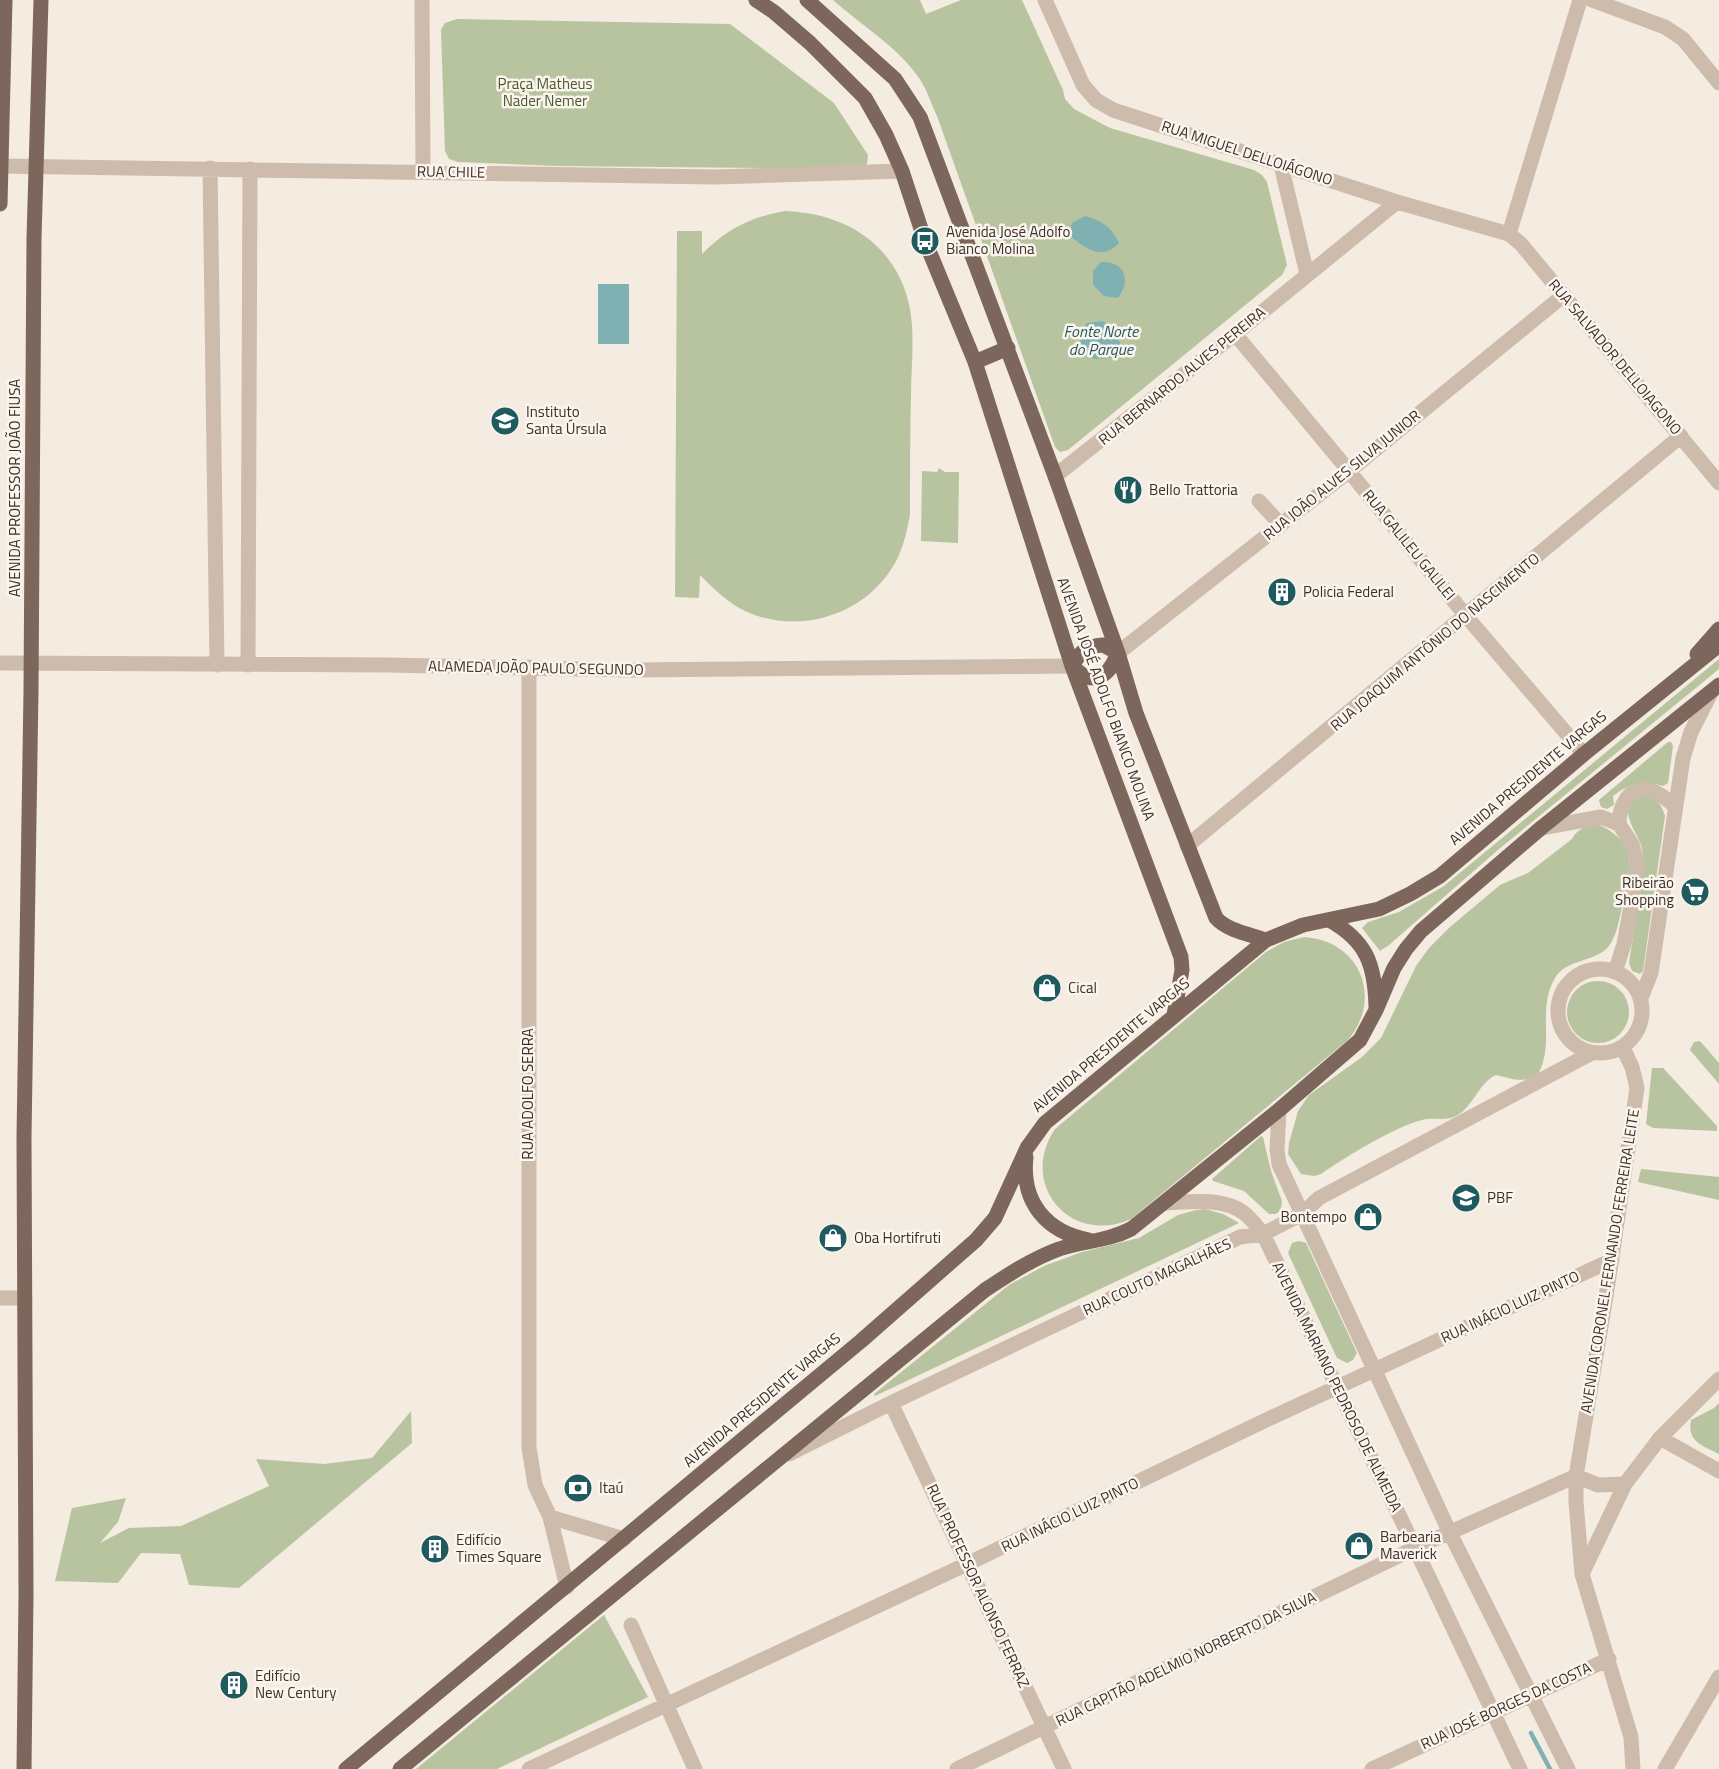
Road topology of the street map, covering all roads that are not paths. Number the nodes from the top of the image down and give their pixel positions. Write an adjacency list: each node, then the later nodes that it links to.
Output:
1 (5, 0): 11 (main road)
2 (41, 0): 12 (main road, AVENIDA PROFESSOR JOÃO FIUSA)
3 (422, 0): 16 (street)
4 (756, 0): 15 (main road, AVENIDA JOSÉ ADOLFO BIANCO MOLINA)
5 (807, 0): 23 (main road, AVENIDA JOSÉ ADOLFO BIANCO MOLINA)
6 (1045, 0): 10 (street, RUA MIGUEL DELLOIÁGONO)
7 (1580, 0): 19 (street)
8 (1592, 0): 9 (street)
9 (1719, 83)
10 (1281, 165): 17 (street, RUA MIGUEL DELLOIÁGONO); 20 (street)
11 (1, 166): 12 (street, RUA CHILE); 18 (main road)
12 (37, 166): 13 (street, RUA CHILE); 36 (main road, AVENIDA PROFESSOR JOÃO FIUSA)
13 (210, 168): 14 (street, RUA CHILE); 37 (street)
14 (250, 169): 16 (street, RUA CHILE); 38 (street)
15 (902, 171): 16 (street, RUA CHILE); 24 (main road, AVENIDA JOSÉ ADOLFO BIANCO MOLINA)
16 (423, 172)
17 (1397, 202): 19 (street, RUA MIGUEL DELLOIÁGONO); 20 (street, RUA BERNARDO ALVES PEREIRA)
18 (0, 204)
19 (1509, 234): 21 (street, RUA SALVADOR DELLOIAGONO)
20 (1307, 274): 22 (street, RUA BERNARDO ALVES PEREIRA)
21 (1564, 295): 25 (street, RUA SALVADOR DELLOIAGONO); 26 (street, RUA JOÃO ALVES SILVA JUNIOR)
22 (1235, 334): 26 (street, RUA GALILEU GALILEI); 27 (street, RUA BERNARDO ALVES PEREIRA)
23 (1008, 348): 24 (main road); 27 (main road, AVENIDA JOSÉ ADOLFO BIANCO MOLINA)
24 (975, 362): 39 (main road, AVENIDA JOSÉ ADOLFO BIANCO MOLINA)
25 (1681, 436): 28 (street, RUA SALVADOR DELLOIAGONO); 31 (street, RUA JOAQUIM ANTÔNIO DO NASCIMENTO)
26 (1349, 471): 30 (street, RUA JOÃO ALVES SILVA JUNIOR); 31 (street, RUA GALILEU GALILEI)
27 (1055, 476): 34 (main road, AVENIDA JOSÉ ADOLFO BIANCO MOLINA)
28 (1719, 483)
29 (1259, 501): 30 (street)
30 (1281, 525): 34 (street, RUA JOÃO ALVES SILVA JUNIOR)
31 (1466, 616): 43 (street, RUA GALILEU GALILEI); 47 (street, RUA JOAQUIM ANTÔNIO DO NASCIMENTO)
32 (1719, 629): 41 (main road)
33 (1719, 645): 41 (main road, AVENIDA PRESIDENTE VARGAS)
34 (1118, 653): 39 (main road); 39 (main road); 47 (main road, AVENIDA JOSÉ ADOLFO BIANCO MOLINA)
35 (0, 663): 36 (street, ALAMEDA JOÃO PAULO SEGUNDO)
36 (32, 664): 37 (street, ALAMEDA JOÃO PAULO SEGUNDO); 64 (main road, AVENIDA PROFESSOR JOÃO FIUSA)
37 (217, 665): 38 (street, ALAMEDA JOÃO PAULO SEGUNDO)
38 (248, 665): 40 (street, ALAMEDA JOÃO PAULO SEGUNDO)
39 (1072, 666): 40 (street, ALAMEDA JOÃO PAULO SEGUNDO); 53 (main road, AVENIDA JOSÉ ADOLFO BIANCO MOLINA)
40 (529, 667): 74 (street, RUA ADOLFO SERRA)
41 (1685, 673): 43 (main road, AVENIDA PRESIDENTE VARGAS)
42 (1715, 688): 44 (street); 46 (main road)
43 (1584, 754): 48 (main road, AVENIDA PRESIDENTE VARGAS)
44 (1676, 806): 45 (street); 51 (street)
45 (1619, 824): 46 (street); 50 (street)
46 (1541, 828): 52 (main road)
47 (1187, 846): 49 (main road, AVENIDA JOSÉ ADOLFO BIANCO MOLINA)
48 (1329, 920): 49 (main road, AVENIDA PRESIDENTE VARGAS); 52 (main road)
49 (1266, 940): 53 (main road, AVENIDA PRESIDENTE VARGAS)
50 (1615, 972): 51 (street); 55 (street)
51 (1641, 998): 54 (street)
52 (1376, 1010): 56 (main road)
53 (1174, 1015): 57 (main road, AVENIDA PRESIDENTE VARGAS)
54 (1623, 1048): 55 (street); 62 (street, AVENIDA CORONEL FERNANDO FERREIRA LEITE)
55 (1592, 1053): 59 (street, RUA COUTO MAGALHÃES)
56 (1279, 1110): 58 (main road); 59 (street)
57 (1027, 1148): 61 (main road); 76 (main road, AVENIDA PRESIDENTE VARGAS)
58 (1166, 1203): 60 (street, AVENIDA MARIANO PEDROSO DE ALMEIDA); 61 (main road)
59 (1302, 1214): 60 (street, RUA COUTO MAGALHÃES); 65 (street)
60 (1263, 1234): 67 (street, AVENIDA MARIANO PEDROSO DE ALMEIDA); 68 (street, RUA COUTO MAGALHÃES)
61 (1092, 1241): 70 (main road)
62 (1612, 1260): 65 (street, RUA INÁCIO LUIZ PINTO); 72 (street, AVENIDA CORONEL FERNANDO FERREIRA LEITE)
63 (0, 1298): 64 (street)
64 (25, 1298): 88 (main road, AVENIDA PROFESSOR JOÃO FIUSA)
65 (1375, 1369): 67 (street, RUA INÁCIO LUIZ PINTO); 75 (street)
66 (1719, 1379): 69 (street)
67 (1337, 1388): 77 (street, AVENIDA MARIANO PEDROSO DE ALMEIDA); 78 (street, RUA INÁCIO LUIZ PINTO)
68 (891, 1403): 70 (street, RUA COUTO MAGALHÃES); 78 (street, RUA PROFESSOR ALONSO FERRAZ)
69 (1660, 1438): 71 (street); 73 (street)
70 (778, 1460): 90 (main road)
71 (1719, 1471)
72 (1576, 1476): 73 (street); 75 (street, RUA CAPITÃO ADELMIO NORBERTO DA SILVA); 79 (street, AVENIDA CORONEL FERNANDO FERREIRA LEITE)
73 (1625, 1484): 79 (street)
74 (550, 1517): 76 (street); 80 (street, RUA ADOLFO SERRA)
75 (1450, 1533): 77 (street, RUA CAPITÃO ADELMIO NORBERTO DA SILVA); 84 (street)
76 (624, 1539): 80 (main road, AVENIDA PRESIDENTE VARGAS)
77 (1415, 1548): 86 (street, AVENIDA MARIANO PEDROSO DE ALMEIDA); 87 (street, RUA CAPITÃO ADELMIO NORBERTO DA SILVA)
78 (967, 1564): 85 (street, RUA INÁCIO LUIZ PINTO); 87 (street, RUA PROFESSOR ALONSO FERRAZ)
79 (1582, 1574): 82 (street, AVENIDA CORONEL FERNANDO FERREIRA LEITE)
80 (567, 1587): 89 (main road, AVENIDA PRESIDENTE VARGAS)
81 (631, 1625): 85 (street)
82 (1609, 1659): 84 (street, RUA JOSÉ BORGES DA COSTA); 98 (street, AVENIDA CORONEL FERNANDO FERREIRA LEITE)
83 (1719, 1677): 99 (street)
84 (1531, 1694): 86 (street, RUA JOSÉ BORGES DA COSTA); 97 (street)
85 (666, 1705): 91 (street, RUA INÁCIO LUIZ PINTO); 92 (street)
86 (1493, 1712): 95 (street, RUA JOSÉ BORGES DA COSTA); 96 (street, AVENIDA MARIANO PEDROSO DE ALMEIDA)
87 (1044, 1728): 93 (street, RUA CAPITÃO ADELMIO NORBERTO DA SILVA); 94 (street, RUA PROFESSOR ALONSO FERRAZ)
88 (24, 1769)
89 (346, 1769)
90 (400, 1769)
91 (529, 1769)
92 (695, 1769)
93 (957, 1769)
94 (1064, 1769)
95 (1372, 1769)
96 (1520, 1769)
97 (1568, 1769)
98 (1633, 1769)
99 (1665, 1769)

